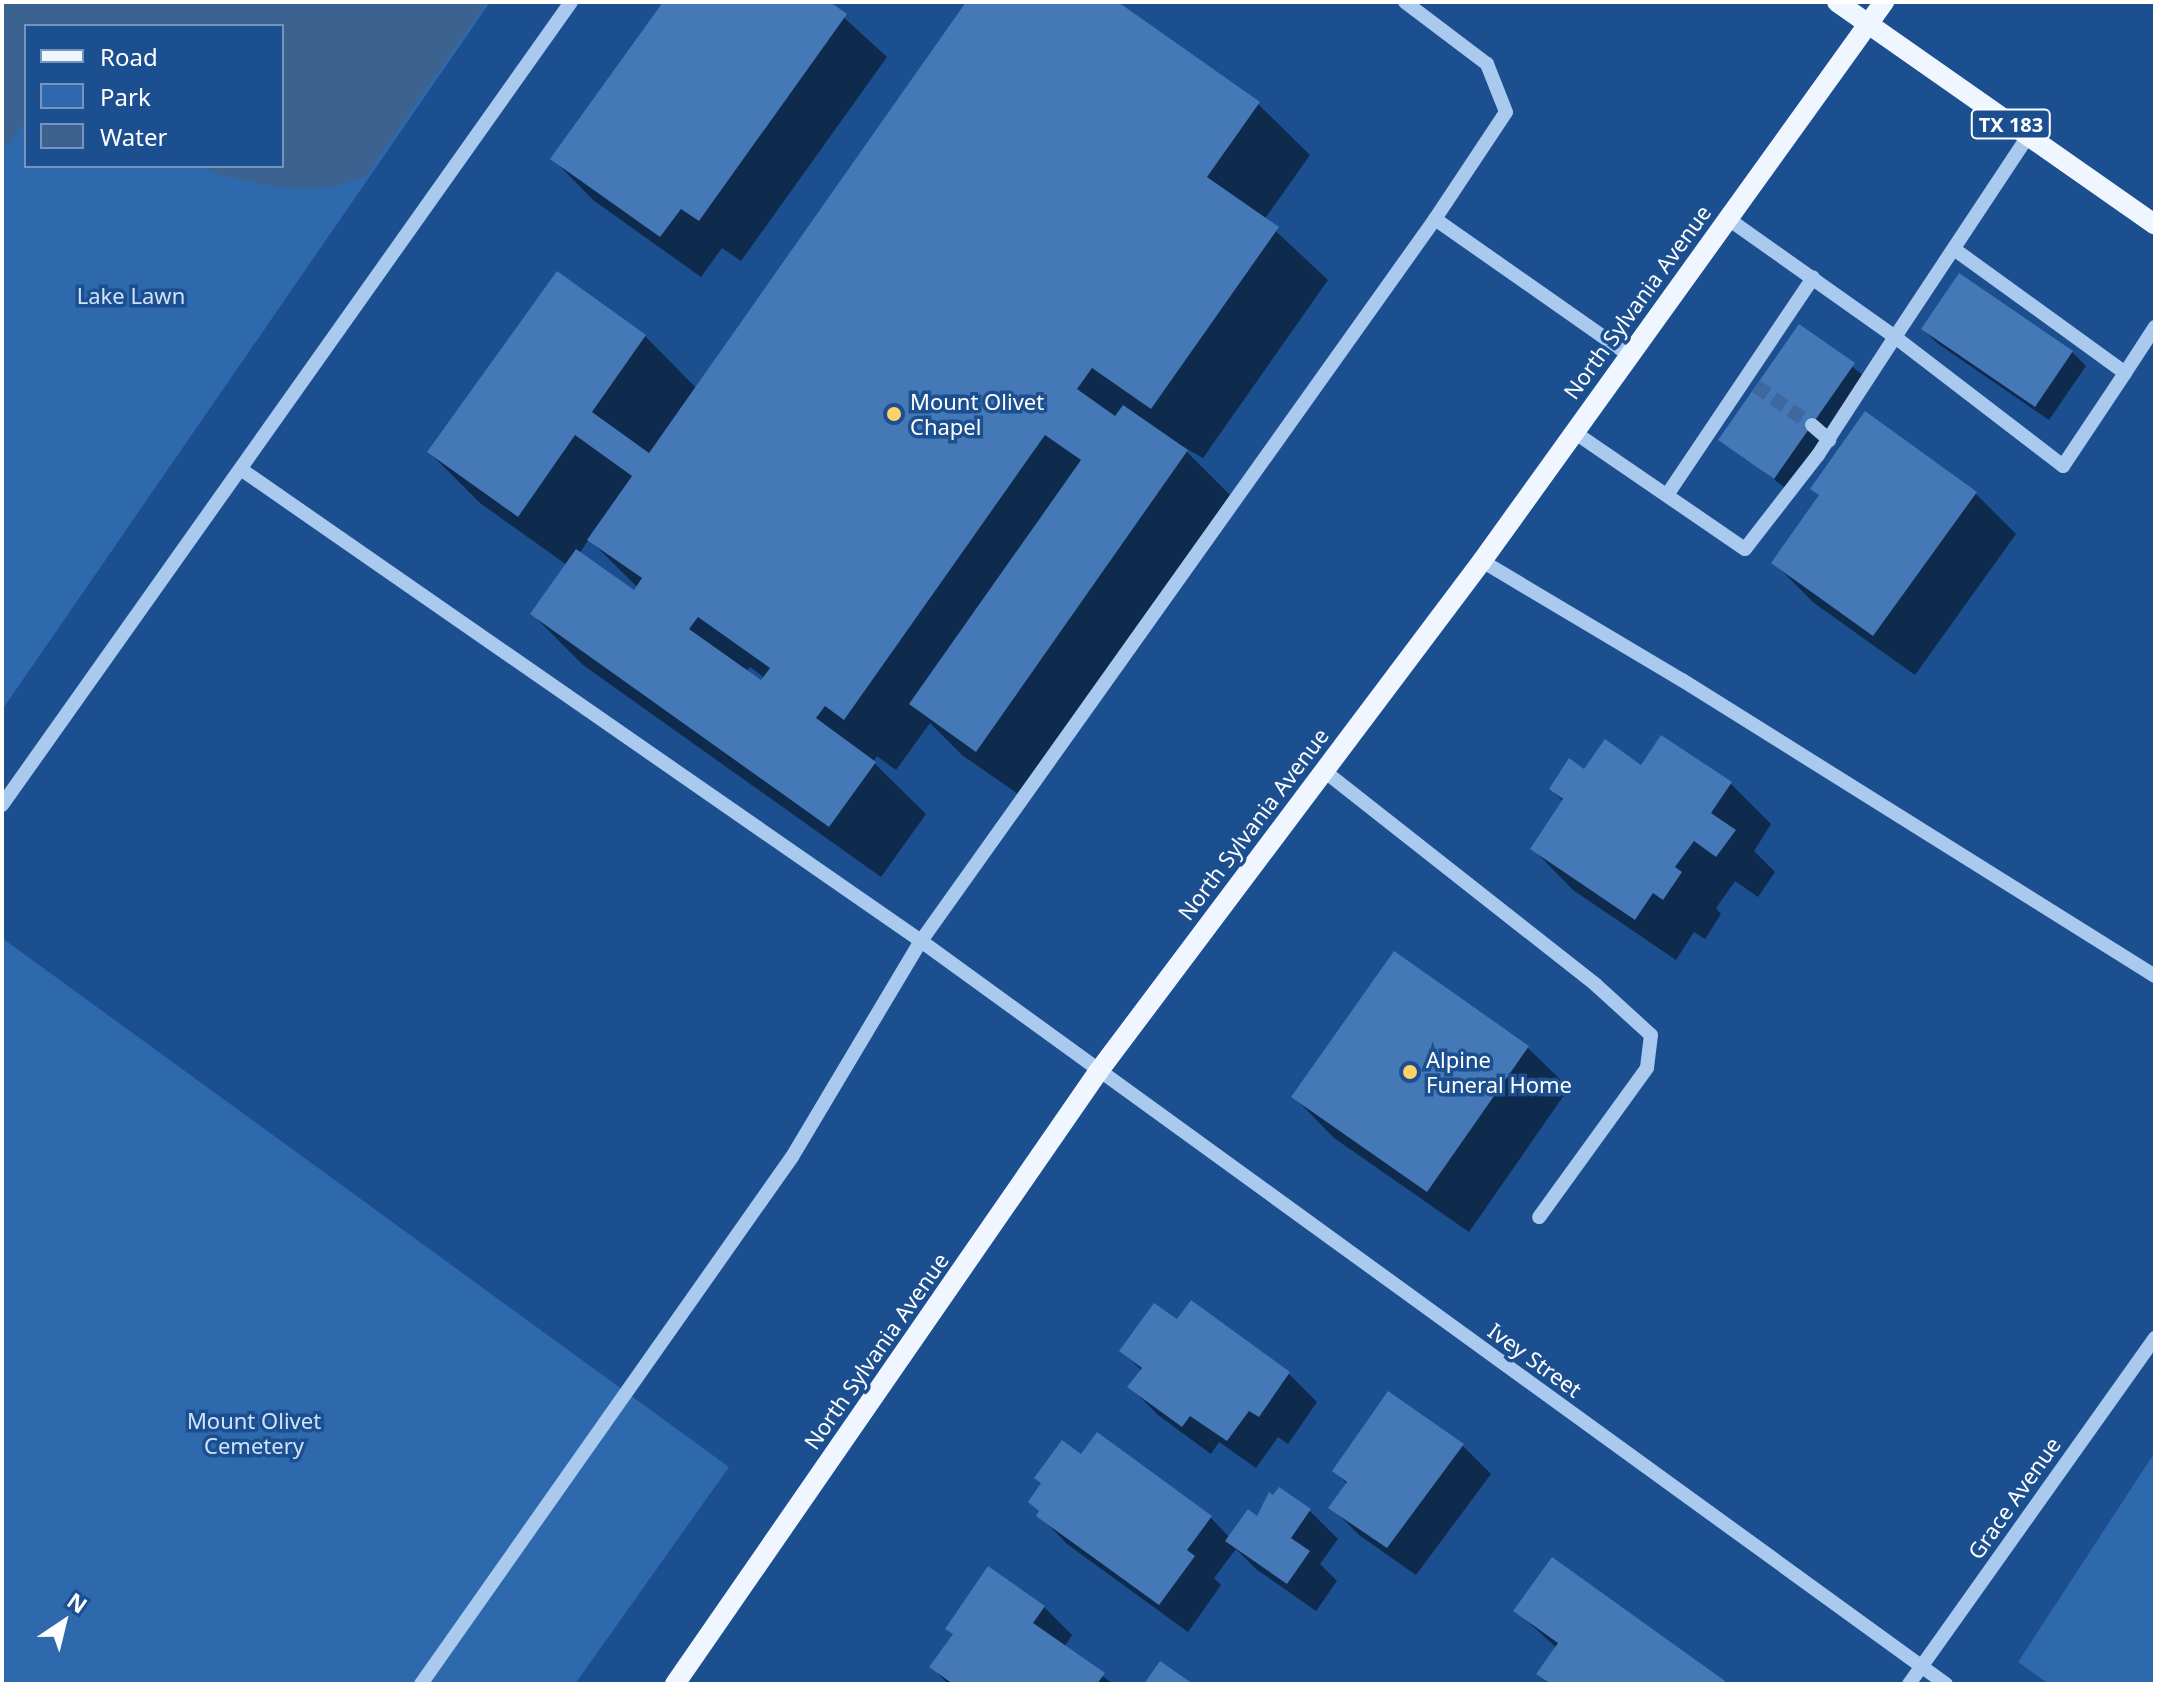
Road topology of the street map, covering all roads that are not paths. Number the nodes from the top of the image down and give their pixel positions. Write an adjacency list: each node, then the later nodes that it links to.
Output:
1 (571, 2): 19 (street)
2 (1405, 2): 8 (street)
3 (1837, 2): 5 (main road, TX 183)
4 (1884, 2): 5 (main road, North Sylvania Avenue)
5 (1867, 23): 6 (main road, TX 183); 7 (main road, North Sylvania Avenue)
6 (2028, 136): 9 (main road, TX 183); 10 (street)
7 (1727, 218): 11 (street); 14 (main road, North Sylvania Avenue)
8 (1435, 219): 14 (street); 24 (street)
9 (2155, 225)
10 (1954, 249): 13 (street); 15 (street)
11 (1813, 278): 13 (street); 20 (street)
12 (2155, 327): 15 (street)
13 (1895, 337): 15 (street); 18 (street)
14 (1629, 355): 17 (main road, North Sylvania Avenue)
15 (2125, 373)
16 (1812, 425): 18 (street)
17 (1574, 432): 20 (street); 21 (main road, North Sylvania Avenue)
18 (1829, 440): 20 (street)
19 (242, 470): 23 (street); 24 (street)
20 (1667, 495)
21 (1482, 561): 22 (main road, North Sylvania Avenue); 25 (street)
22 (1323, 770): 26 (main road, North Sylvania Avenue); 27 (street)
23 (2, 805)
24 (921, 941): 26 (street); 30 (street)
25 (2155, 976)
26 (1098, 1072): 29 (street, Ivey Street); 31 (main road, North Sylvania Avenue)
27 (1539, 1217)
28 (2155, 1338): 29 (street, Grace Avenue)
29 (1922, 1666): 32 (street, Grace Avenue); 33 (street, Ivey Street)
30 (421, 1684)
31 (675, 1684)
32 (1909, 1684)
33 (1946, 1684)

